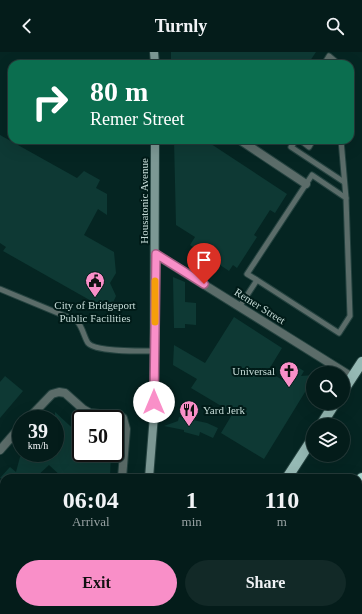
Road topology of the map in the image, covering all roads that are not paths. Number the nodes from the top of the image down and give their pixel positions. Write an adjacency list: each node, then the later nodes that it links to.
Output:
1 (326, 60): 2 (lane)
2 (334, 60)
3 (155, 144): 10 (main road, Housatonic Avenue)
4 (246, 144): 8 (street)
5 (293, 144): 7 (lane)
6 (341, 144): 7 (lane)
7 (344, 182): 9 (lane)
8 (306, 184): 9 (lane); 11 (lane)
9 (346, 198): 11 (lane)
10 (156, 254): 13 (street, Remer Street); 14 (main road, Housatonic Avenue)
11 (257, 280): 13 (lane)
12 (0, 289): 14 (lane)
13 (240, 306): 16 (street, Remer Street)
14 (154, 351): 23 (main road, Housatonic Avenue)
15 (362, 362): 16 (main road)
16 (352, 377): 17 (main road)
17 (350, 380)
18 (37, 410): 22 (street)
19 (12, 436): 21 (street)
20 (306, 449): 24 (main road)
21 (0, 450)
22 (122, 474)
23 (149, 474)
24 (290, 474)

